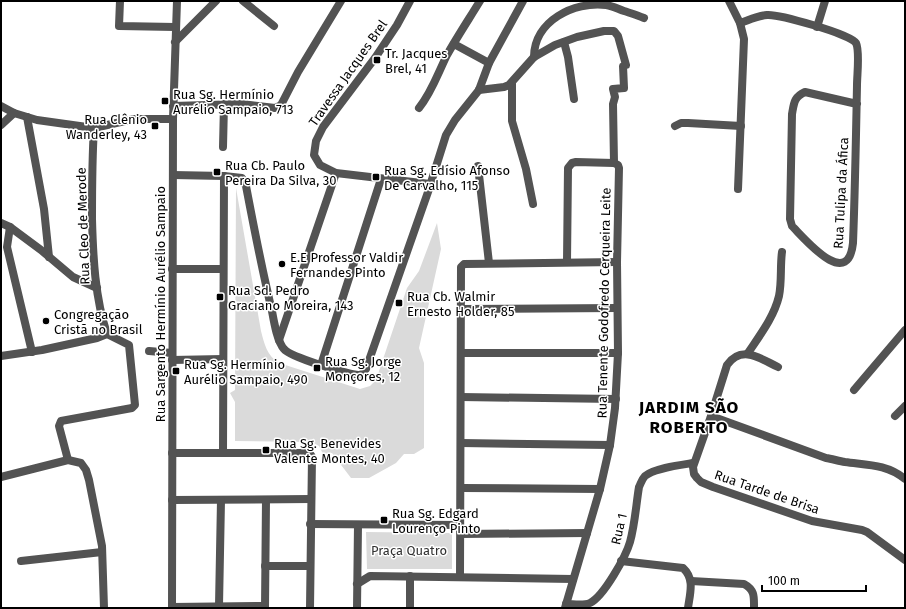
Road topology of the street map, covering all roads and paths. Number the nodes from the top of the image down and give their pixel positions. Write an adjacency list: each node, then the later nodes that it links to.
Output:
1 (120, 1): 15 (street)
2 (177, 1): 15 (street, Rua Sargento Hermínio Aurélio Sampaio)
3 (216, 1): 16 (street)
4 (243, 1): 13 (street)
5 (341, 1): 24 (street)
6 (410, 1): 39 (street, Travessa Jacques Brel)
7 (480, 1): 18 (street)
8 (523, 1): 20 (street)
9 (729, 1): 12 (street)
10 (825, 1): 14 (street)
11 (644, 18): 19 (street)
12 (740, 23): 14 (street, Rua Tulipa da Áfica); 34 (street)
13 (274, 26)
14 (817, 26): 25 (street, Rua Tulipa da Áfica)
15 (175, 27): 16 (street, Rua Sargento Hermínio Aurélio Sampaio)
16 (175, 42): 27 (street, Rua Sargento Hermínio Aurélio Sampaio)
17 (564, 42): 19 (street); 23 (street); 37 (street, Rua Tenente Godofredo Cerqueira Leite)
18 (454, 44): 20 (street); 28 (street)
19 (534, 57): 21 (street)
20 (489, 63): 22 (street)
21 (512, 84): 22 (street); 45 (street)
22 (479, 90): 43 (street)
23 (574, 98)
24 (224, 104): 27 (street); 36 (street)
25 (857, 104): 25 (street, Rua Tulipa da Áfica)
26 (1, 106): 29 (street)
27 (173, 106): 31 (street, Rua Sargento Hermínio Aurélio Sampaio)
28 (419, 108)
29 (14, 113): 30 (street); 32 (street)
30 (27, 117): 35 (street); 49 (street)
31 (173, 119): 35 (street); 40 (street, Rua Sargento Hermínio Aurélio Sampaio)
32 (1, 125)
33 (674, 126): 34 (street)
34 (741, 126): 44 (street)
35 (94, 128): 55 (street, Rua Cleo de Merode)
36 (223, 147)
37 (614, 163): 50 (street); 51 (street, Rua Tenente Godofredo Cerqueira Leite)
38 (478, 166): 52 (street)
39 (336, 173): 42 (street); 60 (street)
40 (173, 176): 41 (street); 53 (street, Rua Sargento Hermínio Aurélio Sampaio)
41 (224, 176): 54 (street); 60 (street)
42 (381, 179): 43 (street); 69 (street)
43 (430, 184): 69 (street)
44 (738, 189)
45 (533, 204)
46 (1, 223): 47 (street)
47 (10, 227): 49 (street); 62 (street)
48 (782, 252): 65 (street)
49 (49, 257): 55 (street)
50 (568, 262): 51 (street); 52 (street)
51 (617, 262): 56 (street, Rua Tenente Godofredo Cerqueira Leite)
52 (489, 263): 57 (street)
53 (172, 269): 54 (street); 67 (street, Rua Sargento Hermínio Aurélio Sampaio)
54 (223, 269): 68 (street)
55 (97, 288): 59 (street, Rua Cleo de Merode)
56 (617, 308): 57 (street); 64 (street, Rua Tenente Godofredo Cerqueira Leite)
57 (461, 309): 63 (street)
58 (905, 330): 71 (street)
59 (106, 334): 62 (street); 81 (street)
60 (279, 340): 69 (street)
61 (149, 351): 67 (street)
62 (32, 352): 66 (street)
63 (462, 353): 64 (street); 72 (street)
64 (618, 353): 73 (street, Rua Tenente Godofredo Cerqueira Leite)
65 (748, 353): 70 (street); 75 (street)
66 (1, 356)
67 (172, 356): 68 (street); 79 (street, Rua Sargento Hermínio Aurélio Sampaio)
68 (223, 359): 80 (street)
69 (320, 365)
70 (778, 367)
71 (854, 390)
72 (461, 397): 73 (street); 77 (street)
73 (616, 399): 78 (street, Rua Tenente Godofredo Cerqueira Leite)
74 (905, 406): 76 (street)
75 (712, 416): 82 (street); 84 (street)
76 (895, 416)
77 (461, 443): 78 (street); 85 (street)
78 (610, 445): 86 (street, Rua Tenente Godofredo Cerqueira Leite)
79 (172, 453): 80 (street); 88 (street, Rua Sargento Hermínio Aurélio Sampaio)
80 (223, 453): 87 (street)
81 (68, 460): 83 (street); 95 (street)
82 (693, 463): 96 (street, Rua Tarde de Brisa); 98 (street, Rua 1)
83 (1, 477)
84 (905, 479)
85 (461, 488): 86 (street); 93 (street)
86 (600, 489): 94 (street, Rua Tenente Godofredo Cerqueira Leite)
87 (311, 499): 90 (street); 91 (street)
88 (172, 500): 89 (street); 112 (street, Rua Sargento Hermínio Aurélio Sampaio)
89 (221, 500): 90 (street); 108 (street)
90 (266, 500): 99 (street)
91 (310, 524): 92 (street); 100 (street)
92 (358, 525): 93 (street); 101 (street)
93 (460, 529): 94 (street); 104 (street)
94 (587, 533): 105 (street, Rua Tenente Godofredo Cerqueira Leite)
95 (102, 552): 97 (street); 111 (street)
96 (905, 560)
97 (21, 561)
98 (621, 561): 106 (street); 109 (street, Rua 1)
99 (265, 566): 100 (street); 110 (street)
100 (310, 566): 113 (street)
101 (358, 566): 102 (street); 107 (street)
102 (370, 576): 103 (street); 107 (street)
103 (410, 576): 104 (street); 115 (street)
104 (460, 577): 105 (street)
105 (573, 579): 109 (street, Rua Tenente Godofredo Cerqueira Leite)
106 (691, 581): 116 (street); 117 (street)
107 (357, 584): 114 (street)
108 (219, 606): 110 (street); 112 (street)
109 (565, 606)
110 (265, 607)
111 (104, 608)
112 (172, 608)
113 (310, 608)
114 (357, 608)
115 (410, 608)
116 (688, 608)
117 (754, 608)

